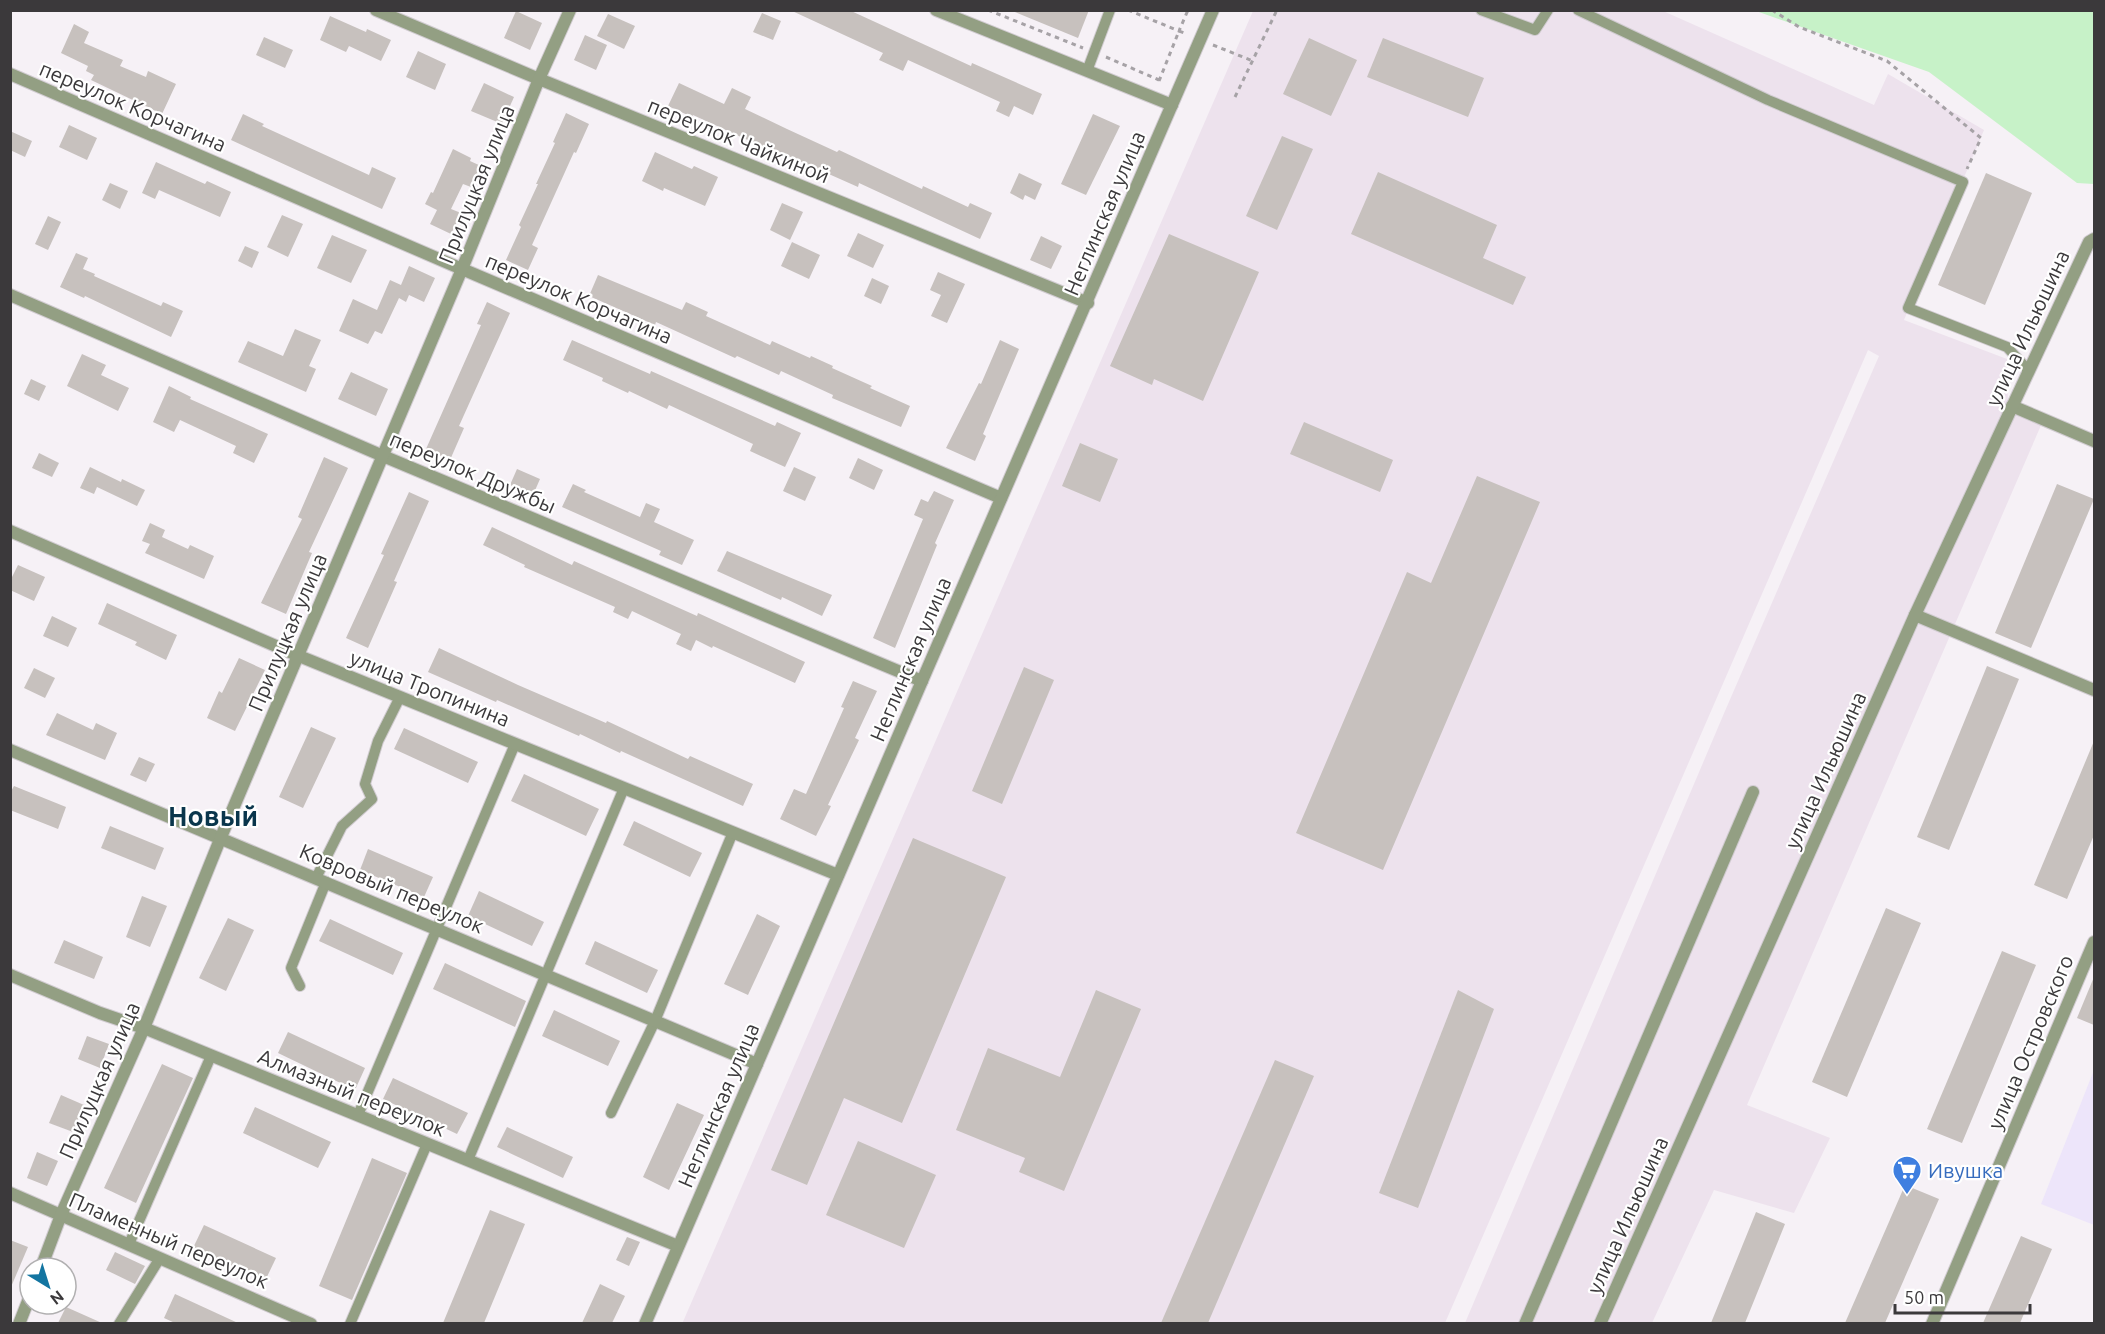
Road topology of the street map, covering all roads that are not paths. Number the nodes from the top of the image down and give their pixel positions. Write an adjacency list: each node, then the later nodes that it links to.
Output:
1 (376, 10): 11 (street, переулок Чайкиной)
2 (570, 10): 11 (street, Прилуцкая улица)
3 (936, 10): 9 (street)
4 (1110, 10): 9 (lane)
5 (1213, 10): 12 (street, Неглинская улица)
6 (1480, 10): 7 (lane)
7 (1548, 10)
8 (1578, 10): 17 (lane)
9 (1087, 71): 12 (street)
10 (10, 74): 14 (street, переулок Корчагина)
11 (539, 79): 14 (street, Прилуцкая улица); 16 (street, переулок Чайкиной)
12 (1172, 105): 16 (street, Неглинская улица)
13 (2094, 239): 17 (street, улица Ильюшина)
14 (462, 269): 20 (street, Прилуцкая улица); 21 (street, переулок Корчагина)
15 (10, 295): 20 (street, переулок Дружбы)
16 (1088, 303): 21 (street, Неглинская улица)
17 (2028, 370): 18 (street, улица Ильюшина)
18 (2012, 406): 19 (street); 23 (street, улица Ильюшина)
19 (2094, 441)
20 (382, 456): 24 (street, Прилуцкая улица); 25 (street, переулок Дружбы)
21 (1001, 498): 25 (street, Неглинская улица)
22 (10, 531): 24 (street, улица Тропинина)
23 (1915, 615): 26 (street); 60 (street, улица Ильюшина)
24 (299, 656): 27 (street, улица Тропинина); 33 (street, Прилуцкая улица)
25 (922, 681): 34 (street, Неглинская улица)
26 (2094, 690)
27 (400, 697): 28 (street, улица Тропинина); 35 (lane)
28 (515, 744): 30 (street, улица Тропинина); 36 (lane)
29 (10, 750): 33 (street, Ковровый переулок)
30 (624, 788): 32 (street, улица Тропинина); 39 (lane)
31 (1753, 792): 59 (street)
32 (733, 832): 34 (street, улица Тропинина); 41 (lane)
33 (221, 837): 35 (street, Ковровый переулок); 42 (street, Прилуцкая улица)
34 (838, 875): 44 (street, Неглинская улица)
35 (321, 880): 36 (street, Ковровый переулок); 40 (lane)
36 (436, 928): 39 (street, Ковровый переулок); 46 (lane)
37 (2094, 942): 61 (street, улица Островского)
38 (10, 975): 42 (street, Алмазный переулок)
39 (545, 975): 41 (street, Ковровый переулок); 48 (lane)
40 (300, 986)
41 (655, 1021): 44 (street, Ковровый переулок); 45 (lane)
42 (144, 1028): 43 (street, Алмазный переулок); 50 (street, Прилуцкая улица)
43 (211, 1056): 46 (street, Алмазный переулок); 51 (lane)
44 (757, 1065): 52 (street, Неглинская улица)
45 (611, 1113)
46 (358, 1115): 47 (street, Алмазный переулок)
47 (427, 1144): 48 (street, Алмазный переулок); 57 (lane)
48 (468, 1160): 52 (street, Алмазный переулок)
49 (10, 1193): 50 (street, Пламенный переулок)
50 (61, 1215): 51 (street, Пламенный переулок); 53 (street, Прилуцкая улица)
51 (129, 1244): 54 (street, Пламенный переулок)
52 (678, 1246): 58 (street, Неглинская улица)
53 (46, 1256)
54 (160, 1258): 55 (lane); 56 (street, Пламенный переулок)
55 (119, 1323)
56 (311, 1323)
57 (350, 1323)
58 (645, 1323)
59 (1525, 1323)
60 (1600, 1323)
61 (1932, 1323)

